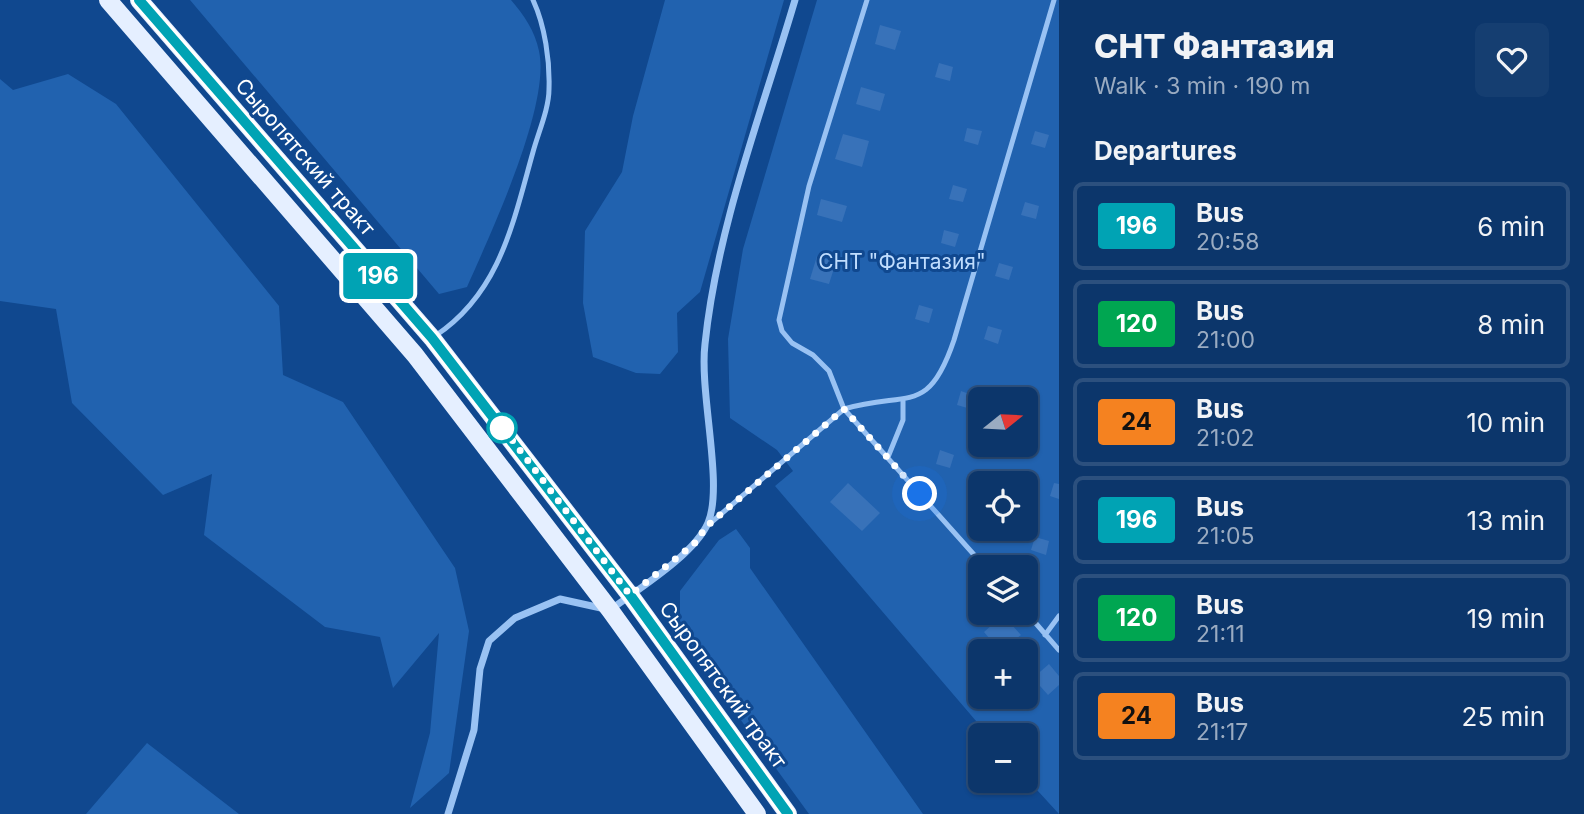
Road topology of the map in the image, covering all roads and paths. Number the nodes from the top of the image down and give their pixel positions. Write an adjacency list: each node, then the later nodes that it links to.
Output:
1 (108, 0): 14 (main road)
2 (139, 0): 7 (main road, Сыропятский тракт)
3 (533, 0): 7 (lane)
4 (795, 0): 11 (street)
5 (867, 0): 9 (lane)
6 (1054, 0): 8 (lane)
7 (432, 338): 13 (main road, Сыропятский тракт)
8 (903, 400): 9 (lane); 10 (lane)
9 (844, 409): 10 (lane); 11 (lane)
10 (888, 457): 12 (lane)
11 (707, 526): 13 (street)
12 (974, 555)
13 (630, 595): 14 (street); 21 (main road, Сыропятский тракт)
14 (610, 610): 19 (street); 20 (main road)
15 (1059, 615): 17 (lane)
16 (1037, 625): 17 (lane)
17 (1045, 635): 18 (lane)
18 (1059, 650)
19 (449, 814)
20 (757, 814)
21 (788, 814)

